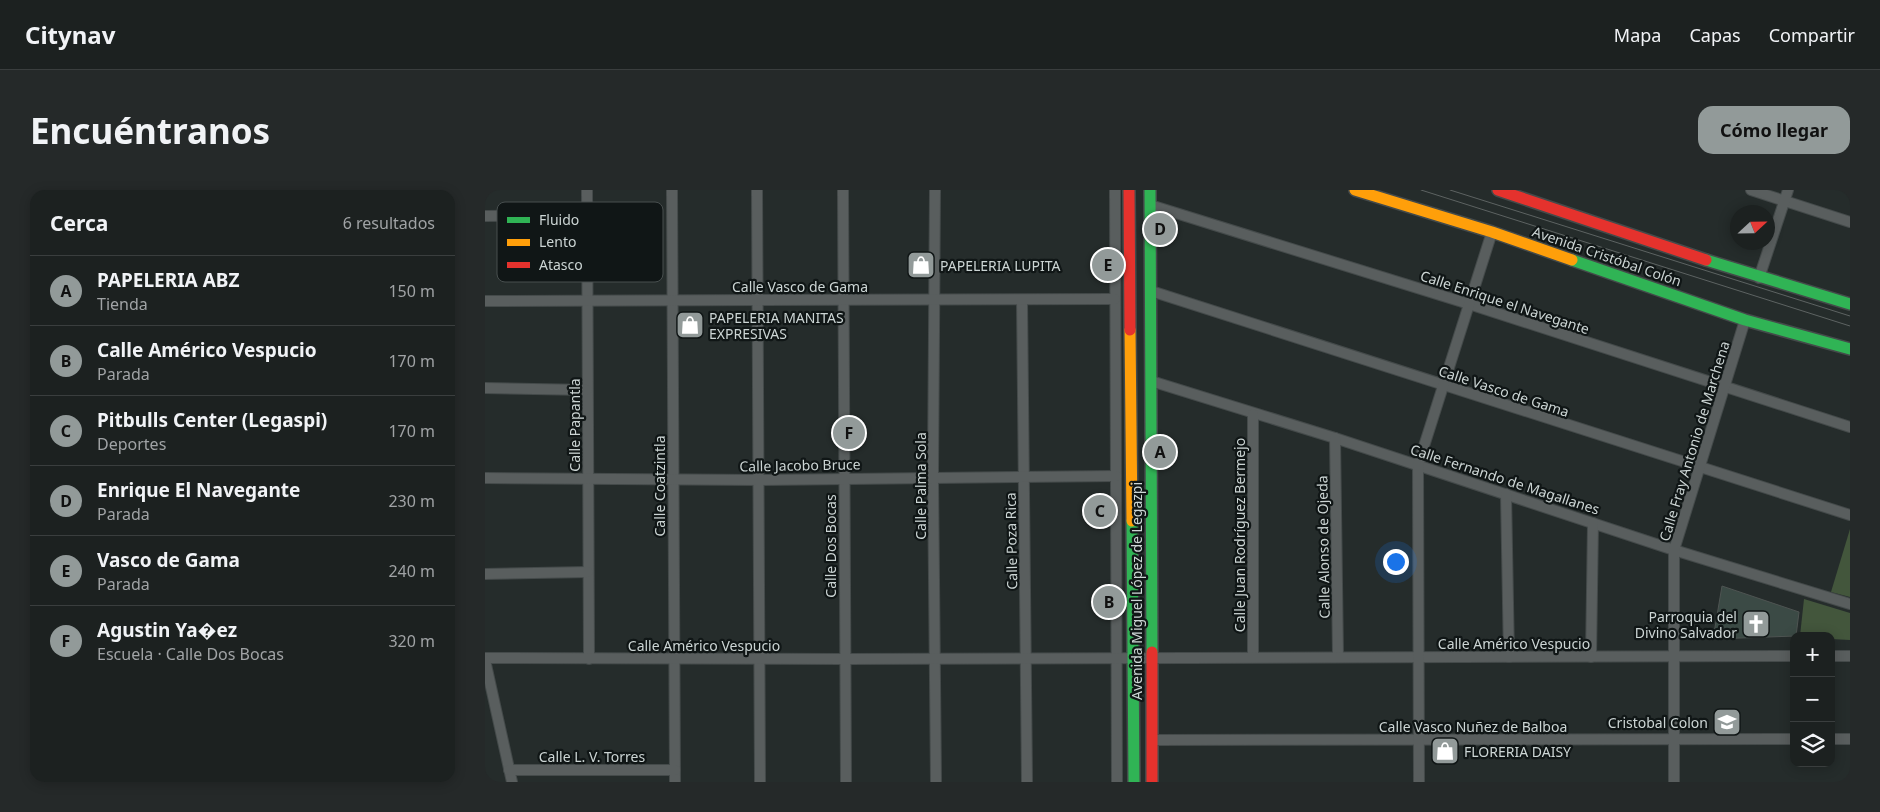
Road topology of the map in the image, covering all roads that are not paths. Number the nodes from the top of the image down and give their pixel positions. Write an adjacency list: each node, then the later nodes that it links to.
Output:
1 (672, 190): 21 (street, Calle Coatzintla)
2 (757, 190): 22 (street)
3 (843, 190): 23 (street, Calle Dos Bocas)
4 (935, 190): 19 (street, Calle Palma Sola)
5 (1115, 190): 20 (street, Avenida Miguel López de Legazpi)
6 (1129, 190): 65 (main road, Avenida Miguel López de Legazpi)
7 (1150, 190): 13 (main road, Avenida Miguel López de Legazpi)
8 (1355, 190): 15 (main road, Avenida Cristóbal Colón)
9 (1751, 190): 12 (street)
10 (1788, 190): 12 (street)
11 (1502, 191): 16 (main road, Avenida Cristóbal Colón)
12 (1784, 201): 14 (street); 16 (street)
13 (1150, 205): 18 (main road, Avenida Miguel López de Legazpi); 27 (street, Calle Enrique el Navegante)
14 (1850, 222)
15 (1492, 232): 27 (street); 29 (main road, Avenida Cristóbal Colón)
16 (1759, 278): 28 (main road, Avenida Cristóbal Colón)
17 (587, 282): 26 (street, Calle Papantla)
18 (1151, 291): 31 (main road, Avenida Miguel López de Legazpi); 32 (street, Calle Vasco de Gama)
19 (934, 299): 23 (street, Calle Vasco de Gama); 24 (street, Calle Vasco de Gama); 46 (street, Calle Palma Sola)
20 (1115, 299): 24 (street, Calle Vasco de Gama); 42 (street, Avenida Miguel López de Legazpi)
21 (671, 300): 22 (street, Calle Vasco de Gama); 26 (street, Calle Vasco de Gama); 47 (street, Calle Coatzintla)
22 (757, 300): 23 (street, Calle Vasco de Gama); 48 (street)
23 (843, 300): 43 (street, Calle Dos Bocas)
24 (1022, 300): 41 (street, Calle Poza Rica)
25 (485, 301): 26 (street, Calle Vasco de Gama)
26 (587, 302): 35 (street, Calle Papantla)
27 (1469, 304): 32 (street); 33 (street, Calle Enrique el Navegante)
28 (1850, 304)
29 (1745, 320): 30 (main road, Avenida Cristóbal Colón); 33 (street, Calle Fray Antonio de Marchena)
30 (1850, 348)
31 (1151, 381): 36 (street, Calle Fernando de Magallanes); 66 (main road, Avenida Miguel López de Legazpi)
32 (1443, 386): 39 (street); 40 (street, Calle Vasco de Gama)
33 (1726, 387): 37 (street, Calle Enrique el Navegante); 40 (street, Calle Fray Antonio de Marchena)
34 (485, 388): 35 (street)
35 (587, 390): 45 (street, Calle Papantla)
36 (1253, 414): 38 (street, Calle Fernando de Magallanes); 56 (street, Calle Juan Rodríguez Bermejo)
37 (1850, 427)
38 (1335, 438): 39 (street, Calle Fernando de Magallanes); 57 (street, Calle Alonso de Ojeda)
39 (1418, 465): 49 (street, Calle Fernando de Magallanes); 58 (street)
40 (1701, 468): 50 (street, Calle Vasco de Gama); 52 (street, Calle Fray Antonio de Marchena)
41 (1024, 476): 42 (street, Calle Jacobo Bruce); 46 (street, Calle Jacobo Bruce); 63 (street, Calle Poza Rica)
42 (1116, 476): 64 (street, Avenida Miguel López de Legazpi)
43 (844, 477): 46 (street, Calle Jacobo Bruce); 48 (street, Calle Jacobo Bruce); 73 (street, Calle Dos Bocas)
44 (485, 478): 45 (street, Calle Jacobo Bruce)
45 (588, 478): 47 (street, Calle Jacobo Bruce); 53 (street, Calle Papantla)
46 (933, 478): 69 (street, Calle Palma Sola)
47 (673, 479): 48 (street, Calle Jacobo Bruce); 71 (street, Calle Coatzintla)
48 (758, 480): 72 (street)
49 (1506, 494): 51 (street, Calle Fernando de Magallanes); 67 (street)
50 (1850, 515)
51 (1593, 523): 52 (street, Calle Fernando de Magallanes); 59 (street)
52 (1674, 550): 55 (street, Calle Fernando de Magallanes); 68 (street, Calle Fray Antonio de Marchena)
53 (589, 572): 54 (street); 74 (street, Calle Papantla)
54 (485, 574)
55 (1850, 604)
56 (1253, 656): 57 (street, Calle Américo Vespucio); 66 (street, Calle Américo Vespucio)
57 (1338, 656): 58 (street, Calle Américo Vespucio)
58 (1419, 656): 67 (street, Calle Américo Vespucio); 75 (street)
59 (1591, 656): 67 (street, Calle Américo Vespucio); 68 (street, Calle Américo Vespucio)
60 (1790, 656): 68 (street, Calle Américo Vespucio)
61 (1835, 656): 62 (street)
62 (1850, 656)
63 (1027, 657): 64 (street, Calle Américo Vespucio); 69 (street, Calle Américo Vespucio); 88 (street, Calle Poza Rica)
64 (1117, 657): 65 (street, Calle Américo Vespucio); 89 (street, Avenida Miguel López de Legazpi)
65 (1134, 657): 66 (street, Calle Américo Vespucio); 90 (main road, Avenida Miguel López de Legazpi)
66 (1151, 657): 80 (main road, Avenida Miguel López de Legazpi)
67 (1509, 657)
68 (1673, 657): 76 (street, Calle Fray Antonio de Marchena)
69 (935, 658): 73 (street, Calle Américo Vespucio); 87 (street, Calle Palma Sola)
70 (485, 659): 74 (street, Calle Américo Vespucio); 81 (street)
71 (674, 659): 72 (street, Calle Américo Vespucio); 74 (street, Calle Américo Vespucio); 82 (street, Calle Coatzintla)
72 (760, 659): 73 (street, Calle Américo Vespucio); 85 (street)
73 (845, 659): 86 (street, Calle Dos Bocas)
74 (589, 660)
75 (1419, 739): 76 (street, Calle Vasco Nuñez de Balboa); 80 (street, Calle Vasco Nuñez de Balboa); 92 (street)
76 (1674, 739): 77 (street, Calle Vasco Nuñez de Balboa); 93 (street, Calle Fray Antonio de Marchena)
77 (1790, 739)
78 (1835, 739): 79 (street)
79 (1850, 739)
80 (1152, 740): 91 (main road, Avenida Miguel López de Legazpi)
81 (509, 770): 82 (street, Calle L. V. Torres); 83 (street)
82 (675, 770): 84 (street, Calle Coatzintla)
83 (512, 782)
84 (675, 782)
85 (760, 782)
86 (845, 782)
87 (935, 782)
88 (1027, 782)
89 (1117, 782)
90 (1134, 782)
91 (1152, 782)
92 (1419, 782)
93 (1674, 782)

